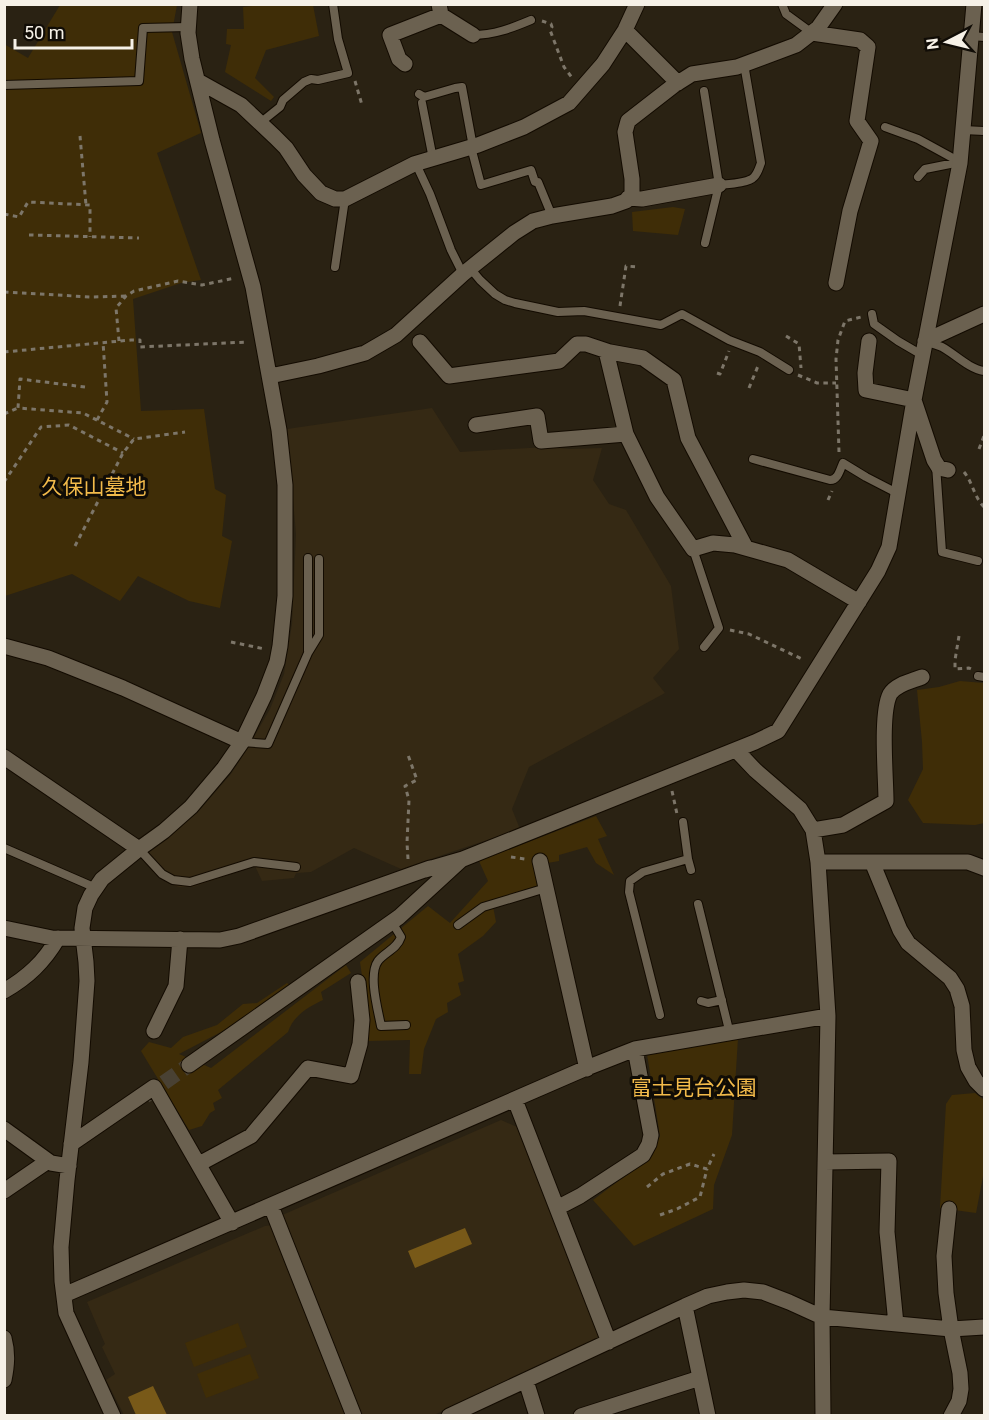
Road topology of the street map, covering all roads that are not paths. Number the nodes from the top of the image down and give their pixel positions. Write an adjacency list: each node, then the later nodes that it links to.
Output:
1 (190, 4): 9 (street)
2 (333, 4): 22 (lane)
3 (637, 4): 10 (street)
4 (782, 4): 11 (lane)
5 (835, 4): 11 (street)
6 (974, 4): 13 (street)
7 (440, 10): 12 (street); 15 (street)
8 (531, 20): 12 (lane)
9 (188, 27): 16 (street); 18 (lane)
10 (625, 30): 17 (street); 26 (street)
11 (812, 33): 14 (street); 38 (street)
12 (473, 35)
13 (978, 37): 24 (street)
14 (744, 64): 17 (street); 31 (lane)
15 (408, 65)
16 (198, 81): 22 (street); 47 (street)
17 (678, 83): 32 (street)
18 (4, 85)
19 (704, 91): 31 (lane)
20 (419, 94): 26 (lane)
21 (422, 103): 27 (lane)
22 (260, 123): 33 (street)
23 (885, 127): 28 (lane)
24 (963, 130): 25 (lane); 28 (street)
25 (984, 131)
26 (472, 147): 27 (street); 34 (lane)
27 (433, 159): 29 (street)
28 (960, 162): 30 (lane); 43 (street)
29 (416, 164): 33 (street); 37 (lane)
30 (918, 177)
31 (719, 185): 32 (street); 35 (lane)
32 (628, 198): 34 (street)
33 (345, 199): 36 (lane)
34 (552, 216): 37 (street)
35 (705, 243)
36 (335, 267)
37 (467, 271): 45 (lane); 47 (street)
38 (836, 283)
39 (872, 314): 43 (lane)
40 (984, 314): 43 (street)
41 (869, 341): 48 (street)
42 (420, 342): 44 (street)
43 (923, 348): 46 (lane); 48 (street)
44 (606, 351): 50 (street); 54 (street)
45 (789, 370)
46 (984, 371)
47 (270, 376): 64 (street)
48 (914, 400): 52 (street); 53 (street)
49 (476, 425): 50 (street)
50 (626, 434): 55 (street)
51 (753, 459): 53 (lane)
52 (942, 467): 58 (lane)
53 (897, 493): 59 (street)
54 (746, 548): 55 (street); 59 (street)
55 (693, 549): 61 (lane)
56 (308, 558): 62 (lane)
57 (319, 559): 62 (lane)
58 (978, 561)
59 (859, 602): 65 (street)
60 (4, 646): 64 (street)
61 (704, 647)
62 (308, 653): 64 (lane)
63 (922, 677): 68 (street)
64 (242, 742): 70 (street)
65 (736, 750): 68 (street); 71 (street)
66 (4, 757): 70 (street)
67 (683, 822): 72 (lane)
68 (813, 830): 74 (street)
69 (4, 848): 79 (lane)
70 (139, 849): 76 (lane); 79 (street)
71 (463, 859): 82 (street); 87 (street)
72 (688, 859): 78 (lane); 92 (lane)
73 (540, 861): 80 (street)
74 (818, 862): 75 (street); 93 (street)
75 (872, 862): 77 (street); 100 (street)
76 (296, 867)
77 (984, 868)
78 (691, 870)
79 (96, 888): 86 (street)
80 (546, 888): 83 (lane); 99 (street)
81 (698, 904): 90 (lane)
82 (392, 921): 94 (lane); 98 (street)
83 (458, 925)
84 (4, 928): 85 (street)
85 (58, 938): 86 (street); 89 (street)
86 (83, 938): 87 (street); 103 (street)
87 (180, 939): 95 (street)
88 (358, 982): 106 (street)
89 (4, 991)
90 (722, 1000): 91 (lane); 96 (lane)
91 (701, 1001)
92 (660, 1015)
93 (828, 1016): 96 (street); 105 (street)
94 (406, 1024)
95 (154, 1031)
96 (730, 1034): 97 (street)
97 (635, 1049): 99 (street); 110 (street)
98 (189, 1065)
99 (587, 1068): 101 (street)
100 (984, 1089)
101 (515, 1100): 109 (street); 110 (street)
102 (4, 1129): 104 (street)
103 (71, 1144): 106 (street); 107 (street)
104 (48, 1161): 107 (street); 108 (street)
105 (825, 1162): 115 (street); 116 (street)
106 (198, 1164): 112 (street)
107 (69, 1166): 113 (street)
108 (4, 1191)
109 (271, 1206): 112 (street); 125 (street)
110 (557, 1209): 120 (street)
111 (949, 1209): 118 (street)
112 (232, 1223): 113 (street)
113 (64, 1295): 124 (street)
114 (685, 1306): 115 (street); 120 (street); 121 (street)
115 (822, 1317): 116 (street); 130 (street)
116 (896, 1324): 118 (street)
117 (984, 1327): 118 (street)
118 (951, 1329): 131 (street)
119 (4, 1338): 122 (street)
120 (609, 1342): 123 (street)
121 (700, 1378): 128 (street); 129 (street)
122 (4, 1380)
123 (526, 1381): 126 (street); 127 (street)
124 (113, 1416)
125 (354, 1416)
126 (449, 1416)
127 (537, 1416)
128 (580, 1416)
129 (708, 1416)
130 (823, 1416)
131 (951, 1416)

